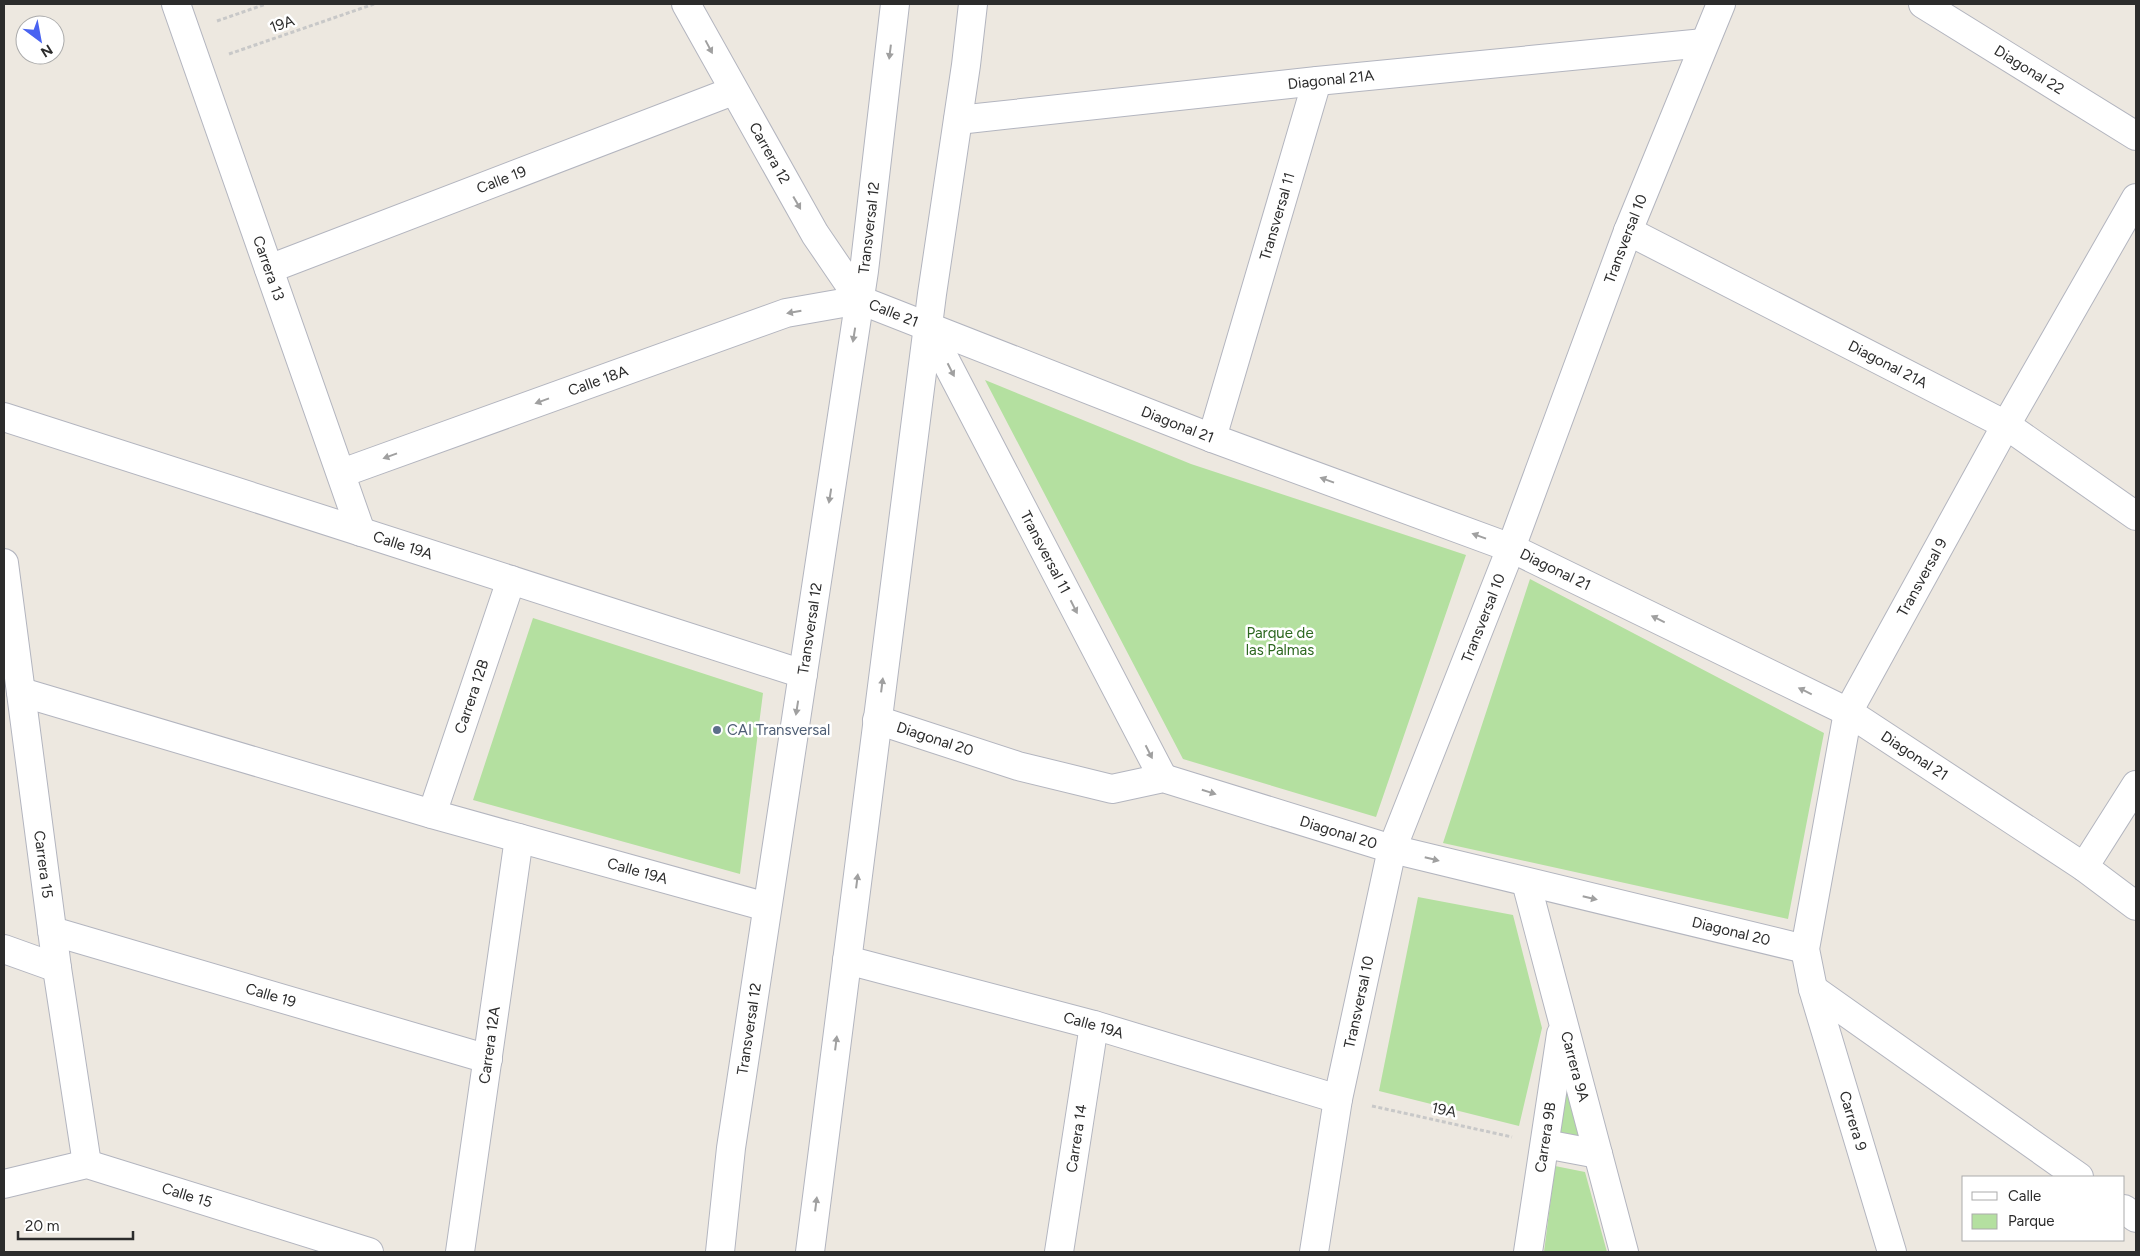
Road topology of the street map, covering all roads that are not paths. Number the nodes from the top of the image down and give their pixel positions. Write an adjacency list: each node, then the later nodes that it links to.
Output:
1 (176, 4): 14 (street, Carrera 13)
2 (686, 4): 9 (street, Carrera 12, one-way to 9)
3 (895, 4): 15 (street, Transversal 12, one-way to 15)
4 (973, 4): 10 (street)
5 (1721, 4): 7 (street, Transversal 10)
6 (1923, 4): 11 (street, Diagonal 22)
7 (1704, 43): 8 (street, Diagonal 21A); 13 (street, Transversal 10)
8 (1316, 80): 10 (street, Diagonal 21A); 19 (street, Transversal 11)
9 (733, 91): 14 (street, Calle 19); 15 (street, Carrera 12, one-way to 15)
10 (958, 120): 16 (street)
11 (2136, 136)
12 (2136, 198): 18 (street, Transversal 9)
13 (1628, 231): 18 (street, Diagonal 21A); 23 (street, Transversal 10)
14 (269, 268): 20 (street, Carrera 13)
15 (860, 300): 16 (street, Calle 21); 20 (street, Calle 18A, one-way to 20); 26 (street, Transversal 12, one-way to 26)
16 (928, 327): 19 (street, Diagonal 21); 29 (street, one-way to 16); 30 (street, Transversal 11, one-way to 30)
17 (4, 420): 22 (street, Calle 19A)
18 (2006, 425): 21 (street, Diagonal 21A); 28 (street, Transversal 9)
19 (1212, 438): 23 (street, Diagonal 21, one-way to 19)
20 (342, 473): 22 (street, Carrera 13)
21 (2136, 516)
22 (361, 532): 25 (street, Calle 19A)
23 (1511, 548): 28 (street, Diagonal 21, one-way to 23); 34 (street, Transversal 10)
24 (4, 563): 27 (street, Carrera 15)
25 (512, 580): 26 (street, Calle 19A); 32 (street, Carrera 12B)
26 (803, 674): 38 (street, Transversal 12, one-way to 38)
27 (21, 692): 32 (street, Calle 19A); 39 (street, Carrera 15)
28 (1848, 712): 35 (street, Diagonal 21); 40 (street, Transversal 9)
29 (877, 720): 30 (street, Diagonal 20); 42 (street, one-way to 29)
30 (1163, 778): 34 (street, Diagonal 20, one-way to 34)
31 (2136, 785): 35 (street)
32 (432, 814): 33 (street, Calle 19A)
33 (519, 838): 38 (street, Calle 19A); 47 (street, Carrera 12A)
34 (1392, 849): 36 (street, Diagonal 20, one-way to 36); 48 (street, Transversal 10)
35 (2084, 867): 37 (street, Diagonal 21)
36 (1526, 882): 40 (street, Diagonal 20, one-way to 40); 45 (street, Carrera 9A)
37 (2136, 906)
38 (767, 907): 58 (street, Transversal 12)
39 (52, 931): 43 (street, Carrera 15); 47 (street, Calle 19)
40 (1805, 949): 44 (street, Transversal 9)
41 (6, 951): 43 (street)
42 (847, 960): 46 (street, Calle 19A); 59 (street, one-way to 42)
43 (56, 968): 51 (street, Carrera 15)
44 (1813, 989): 52 (street); 64 (street, Carrera 9)
45 (1563, 1023): 49 (street, Carrera 9B); 50 (street, Carrera 9A)
46 (1094, 1025): 48 (street, Calle 19A); 60 (street, Carrera 14)
47 (488, 1058): 57 (street, Carrera 12A)
48 (1338, 1099): 61 (street, Transversal 10)
49 (1545, 1144): 50 (street); 62 (street, Carrera 9B)
50 (1598, 1154): 63 (street, Carrera 9A)
51 (87, 1164): 53 (street); 56 (street, Calle 15)
52 (2078, 1176)
53 (4, 1184)
54 (2125, 1210): 55 (street)
55 (2136, 1218)
56 (370, 1252)
57 (460, 1252)
58 (720, 1252)
59 (810, 1252)
60 (1059, 1252)
61 (1314, 1252)
62 (1528, 1252)
63 (1624, 1252)
64 (1892, 1252)

